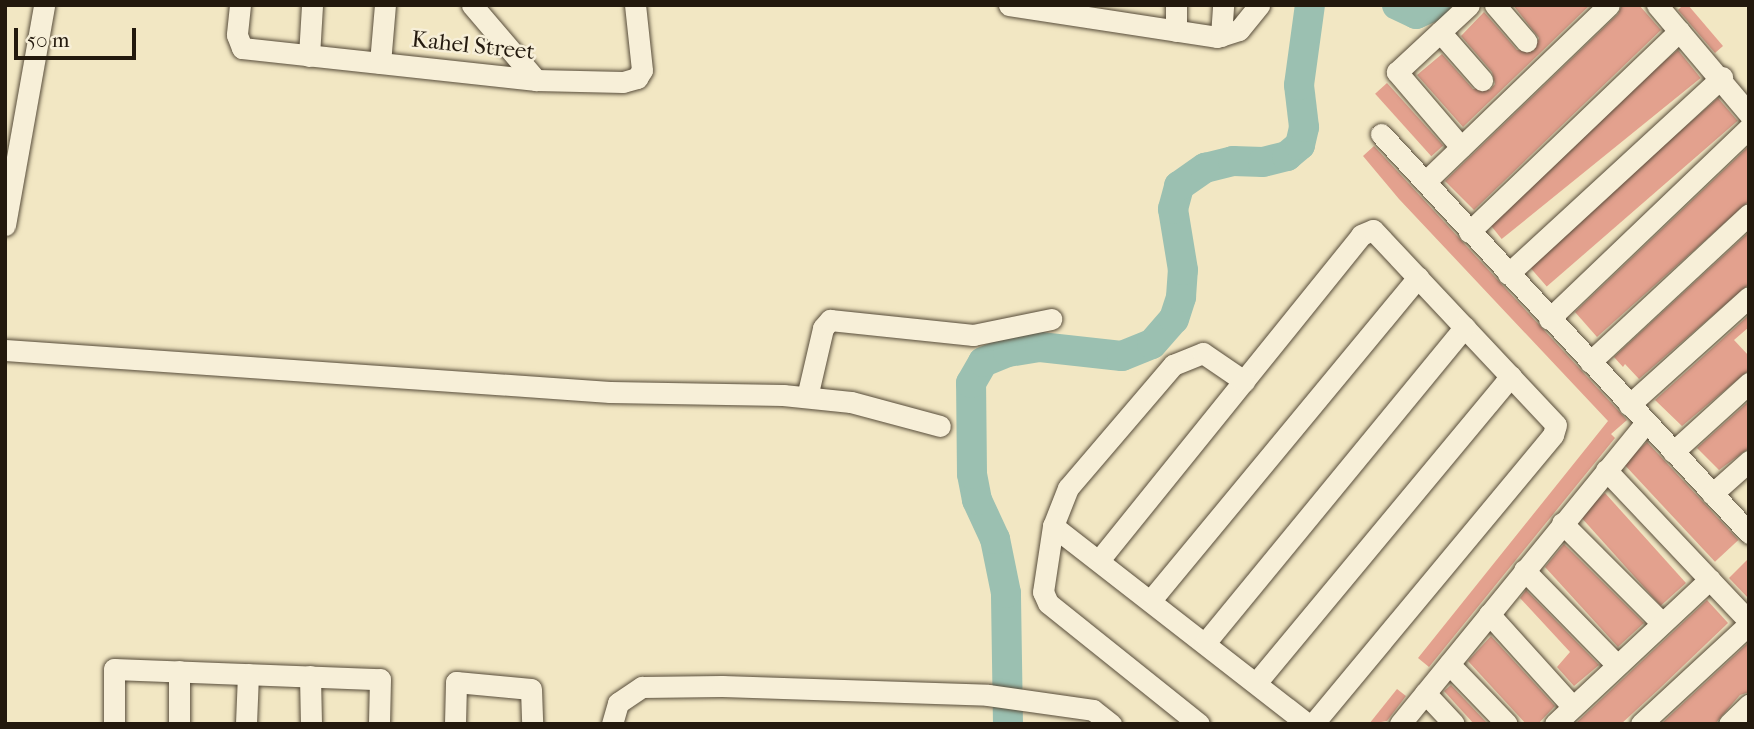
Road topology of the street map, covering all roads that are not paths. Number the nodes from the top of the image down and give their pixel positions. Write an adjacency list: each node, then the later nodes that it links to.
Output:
1 (44, 5): 33 (street)
2 (240, 5): 22 (street, Kahel Street)
3 (312, 5): 22 (street)
4 (385, 5): 23 (street)
5 (471, 5): 25 (street)
6 (635, 5): 25 (street, Kahel Street)
7 (1009, 5): 15 (street)
8 (1176, 5): 17 (street)
9 (1223, 5): 20 (street)
10 (1259, 5): 20 (street)
11 (1469, 5): 19 (street)
12 (1495, 5): 21 (street)
13 (1609, 5): 30 (street)
14 (1657, 5): 18 (street)
15 (1040, 8): 16 (street)
16 (1126, 14): 17 (street)
17 (1175, 31): 20 (street)
18 (1679, 31): 24 (street); 34 (street)
19 (1440, 32): 26 (street); 30 (street)
20 (1230, 33)
21 (1526, 41)
22 (309, 56): 23 (street, Kahel Street)
23 (380, 63): 25 (street, Kahel Street)
24 (1722, 77): 27 (street); 35 (street)
25 (536, 80)
26 (1482, 80)
27 (1749, 114)
28 (1749, 128): 39 (street)
29 (1381, 134): 31 (street)
30 (1461, 147): 31 (street)
31 (1424, 182): 34 (street)
32 (1749, 214): 42 (street)
33 (5, 225)
34 (1469, 232): 35 (street)
35 (1508, 274): 39 (street)
36 (1418, 277): 40 (street); 44 (street); 60 (street)
37 (1749, 297): 47 (street)
38 (1051, 319): 46 (street)
39 (1549, 319): 42 (street)
40 (1465, 327): 43 (street); 64 (street)
41 (5, 350): 46 (street)
42 (1590, 362): 47 (street)
43 (1511, 376): 70 (street); 85 (street)
44 (1244, 381): 55 (street); 57 (street)
45 (1749, 383): 50 (street)
46 (807, 397): 49 (street)
47 (1629, 405): 48 (street)
48 (1646, 422): 50 (street); 52 (street)
49 (940, 426)
50 (1673, 452): 53 (street)
51 (1749, 461): 53 (street)
52 (1606, 470): 54 (street); 59 (street)
53 (1712, 494): 56 (street)
54 (1562, 523): 58 (street); 63 (street)
55 (1053, 526): 57 (street); 83 (street)
56 (1749, 533)
57 (1100, 559): 60 (street)
58 (1524, 570): 61 (street); 66 (street)
59 (1710, 579): 62 (street); 63 (street)
60 (1151, 600): 64 (street)
61 (1489, 614): 65 (street); 73 (street)
62 (1749, 622): 90 (street)
63 (1662, 623): 66 (street)
64 (1205, 643): 70 (street)
65 (1449, 664): 71 (street); 88 (street)
66 (1617, 665): 73 (street)
67 (178, 671): 68 (street); 74 (street); 75 (street)
68 (248, 674): 69 (street); 76 (street)
69 (310, 676): 77 (street); 78 (street)
70 (1256, 683): 84 (street)
71 (1426, 693): 86 (street); 87 (street)
72 (1749, 705): 91 (street)
73 (1573, 707): 89 (street)
74 (114, 724)
75 (178, 724)
76 (246, 724)
77 (311, 724)
78 (379, 724)
79 (455, 724): 80 (street)
80 (532, 724)
81 (612, 724): 82 (street)
82 (1111, 724)
83 (1199, 724)
84 (1307, 724)
85 (1313, 724)
86 (1400, 724)
87 (1454, 724)
88 (1507, 724)
89 (1555, 724)
90 (1641, 724)
91 (1729, 724)

